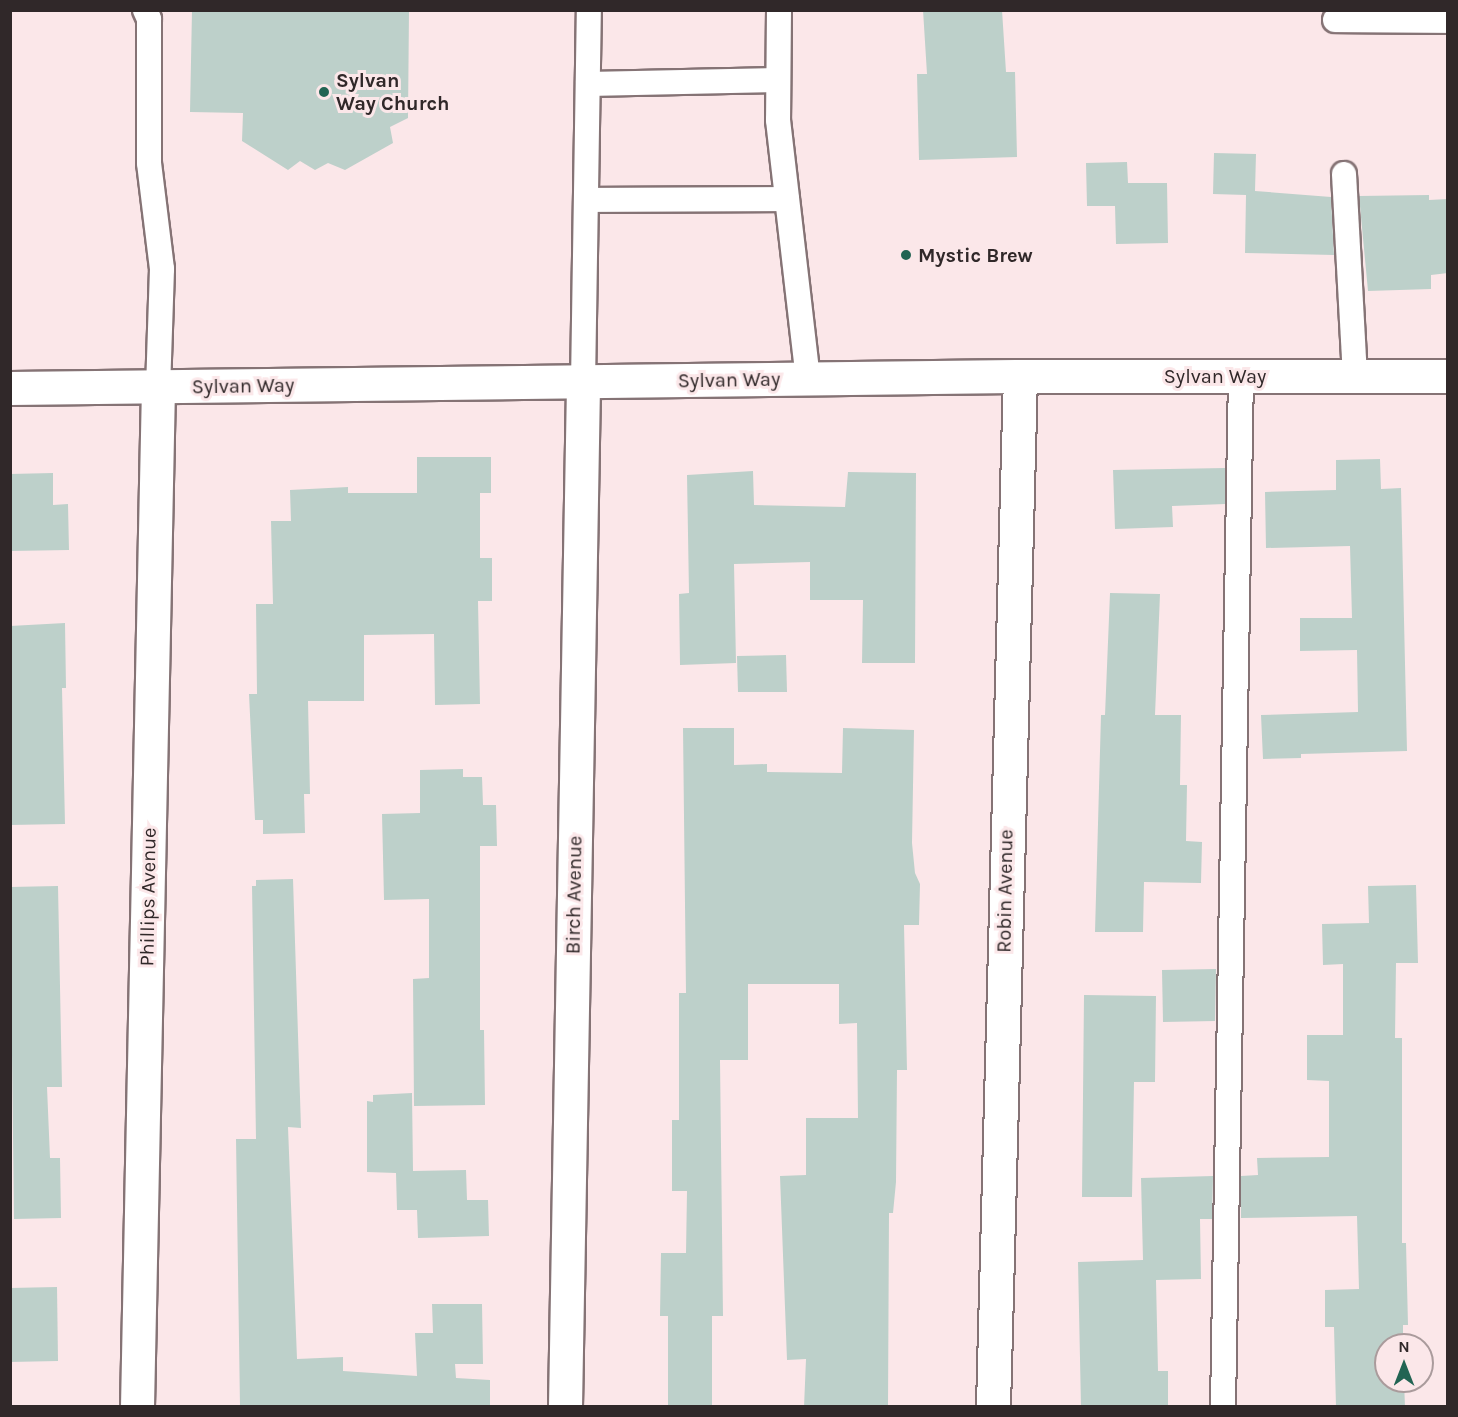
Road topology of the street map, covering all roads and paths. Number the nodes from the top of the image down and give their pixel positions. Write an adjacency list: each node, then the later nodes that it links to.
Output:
1 (145, 10): 17 (lane)
2 (589, 10): 7 (lane)
3 (779, 10): 6 (lane)
4 (1335, 20): 5 (lane)
5 (1448, 21)
6 (778, 80): 7 (lane); 9 (lane)
7 (588, 84): 10 (lane)
8 (1344, 174): 13 (lane)
9 (787, 199): 10 (lane); 15 (lane)
10 (586, 200): 16 (lane)
11 (1020, 376): 12 (street, Sylvan Way); 15 (street, Sylvan Way); 21 (street, Robin Avenue)
12 (1241, 376): 13 (street, Sylvan Way); 22 (lane)
13 (1355, 376): 14 (street, Sylvan Way)
14 (1448, 376)
15 (808, 379): 16 (street, Sylvan Way)
16 (583, 383): 17 (street, Sylvan Way); 20 (street, Birch Avenue)
17 (158, 387): 18 (street, Sylvan Way); 19 (street, Phillips Avenue)
18 (10, 388)
19 (137, 1407)
20 (565, 1407)
21 (993, 1407)
22 (1223, 1407)

